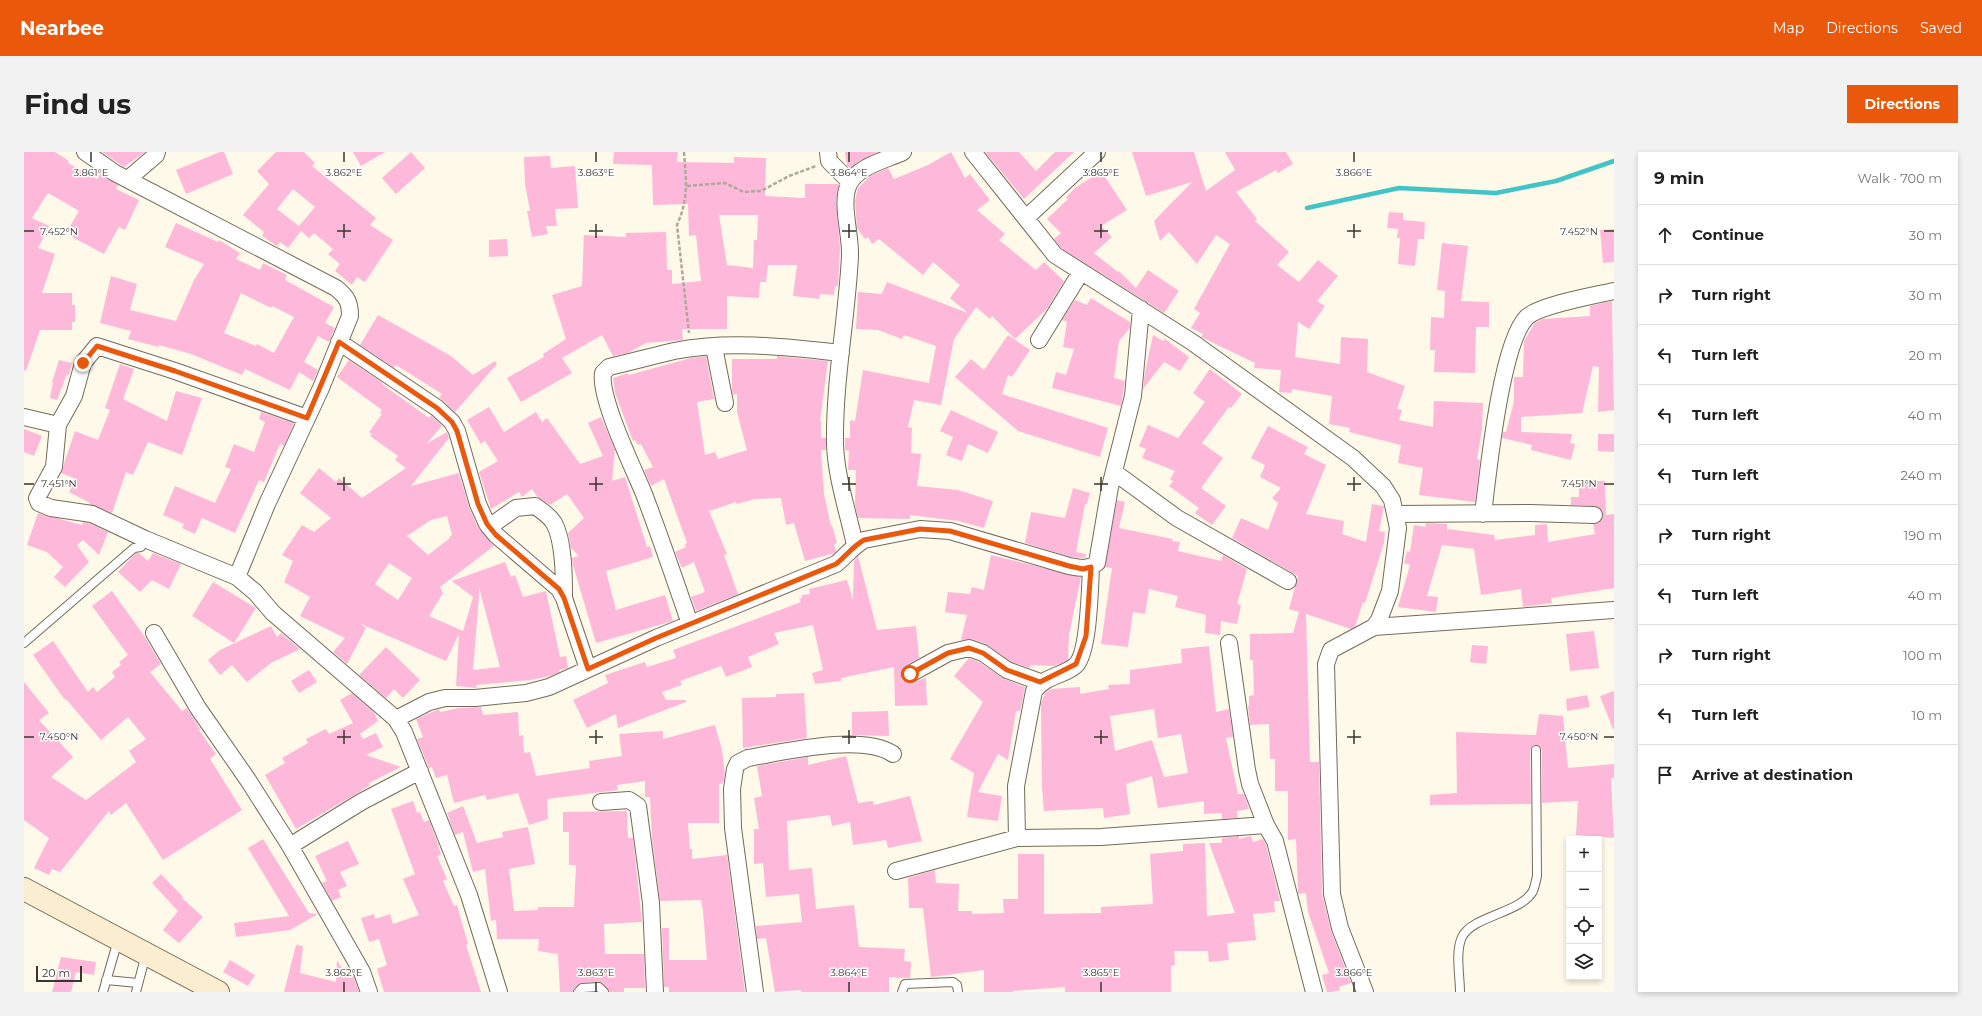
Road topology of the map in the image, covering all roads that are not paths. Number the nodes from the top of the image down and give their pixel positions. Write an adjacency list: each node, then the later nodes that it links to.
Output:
1 (85, 152): 7 (street)
2 (157, 152): 7 (street)
3 (903, 152): 8 (street)
4 (973, 152): 9 (street)
5 (1097, 152): 9 (street)
6 (829, 156): 8 (street)
7 (128, 180): 14 (street)
8 (850, 182): 16 (street)
9 (1026, 218): 10 (street)
10 (1081, 272): 12 (street); 13 (street)
11 (1614, 291): 23 (street)
12 (1141, 310): 21 (street); 22 (street)
13 (1039, 340)
14 (339, 342): 19 (street); 25 (street)
15 (714, 347): 16 (street); 17 (street); 33 (street)
16 (841, 353): 27 (street)
17 (725, 403)
18 (24, 417): 20 (street)
19 (307, 418): 20 (street); 29 (street)
20 (58, 424): 26 (street)
21 (1114, 472): 28 (street); 30 (street)
22 (1396, 514): 23 (street); 34 (street)
23 (1483, 514): 24 (street)
24 (1594, 515)
25 (489, 527): 31 (street); 31 (street)
26 (145, 539): 29 (street); 36 (lane)
27 (855, 545): 28 (street); 33 (street)
28 (1091, 567): 40 (street)
29 (237, 577): 41 (street)
30 (1288, 581)
31 (564, 598): 38 (street)
32 (1614, 610): 34 (street)
33 (690, 624): 38 (street)
34 (1374, 627): 67 (street)
35 (154, 633): 48 (street)
36 (24, 643)
37 (1229, 643): 46 (street)
38 (588, 669): 41 (street)
39 (910, 674): 40 (street)
40 (1040, 682): 47 (street)
41 (396, 719): 44 (street)
42 (1536, 750): 68 (lane)
43 (893, 754): 63 (street)
44 (420, 771): 48 (street); 59 (street)
45 (601, 802): 62 (street)
46 (1266, 825): 47 (street); 66 (street)
47 (1017, 838): 49 (street)
48 (290, 846): 58 (street)
49 (896, 871)
50 (24, 889): 51 (main road)
51 (118, 939): 52 (main road); 53 (lane)
52 (146, 954): 54 (lane); 57 (main road)
53 (106, 980): 54 (lane); 55 (lane)
54 (138, 983): 56 (lane)
55 (103, 992)
56 (136, 992)
57 (218, 992)
58 (369, 992)
59 (499, 992)
60 (578, 992): 61 (lane)
61 (604, 992)
62 (655, 992)
63 (755, 992)
64 (902, 992): 65 (lane)
65 (958, 992)
66 (1314, 992)
67 (1366, 992)
68 (1460, 992)

